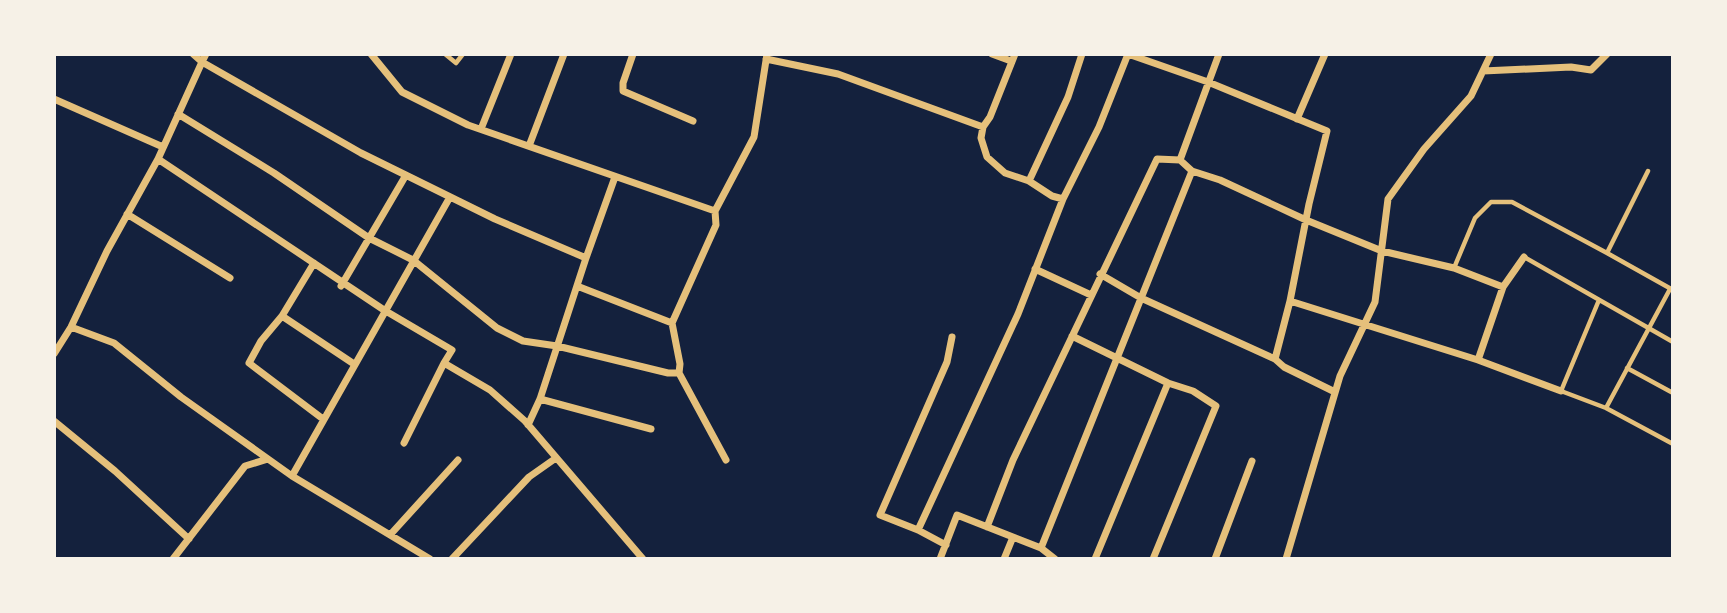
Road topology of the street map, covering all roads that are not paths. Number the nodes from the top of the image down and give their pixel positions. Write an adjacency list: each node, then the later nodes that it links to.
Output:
1 (193, 54): 16 (street)
2 (371, 54): 25 (street)
3 (445, 54): 4 (lane)
4 (463, 54)
5 (511, 54): 25 (street)
6 (564, 54): 26 (street)
7 (633, 54): 23 (street)
8 (992, 54): 17 (street)
9 (1082, 54): 34 (street)
10 (1128, 54): 19 (street); 36 (street)
11 (1219, 54): 19 (street)
12 (1325, 54): 22 (street)
13 (1491, 54): 18 (street)
14 (1607, 54): 18 (street)
15 (766, 57): 24 (street); 37 (street)
16 (204, 58): 21 (street); 32 (street)
17 (1013, 58): 24 (street)
18 (1483, 71): 41 (street)
19 (1208, 82): 22 (street); 29 (street)
20 (54, 99): 27 (street)
21 (178, 114): 27 (street); 40 (street)
22 (1297, 119): 39 (street)
23 (693, 121)
24 (982, 127): 34 (street)
25 (481, 129): 26 (street)
26 (529, 146): 33 (street)
27 (163, 147): 28 (street)
28 (158, 159): 38 (street); 46 (street)
29 (1180, 160): 30 (street); 49 (street)
30 (1192, 171): 39 (street); 56 (street)
31 (1648, 171): 42 (lane)
32 (406, 175): 35 (street); 40 (street)
33 (615, 177): 37 (street); 44 (street)
34 (1029, 181): 36 (street)
35 (450, 197): 44 (street); 45 (street)
36 (1063, 199): 48 (street)
37 (715, 212): 61 (street)
38 (127, 214): 50 (street); 63 (street)
39 (1306, 220): 41 (street); 58 (street)
40 (369, 238): 45 (street); 51 (street)
41 (1382, 251): 47 (street); 62 (street)
42 (1607, 253): 47 (lane); 54 (lane)
43 (1524, 257): 53 (street); 57 (lane)
44 (586, 258): 52 (street)
45 (412, 260): 59 (street); 68 (street)
46 (314, 263): 51 (street); 60 (street)
47 (1454, 268): 53 (street)
48 (1035, 270): 55 (street); 96 (street)
49 (1100, 274): 55 (street); 56 (street)
50 (230, 278)
51 (342, 284): 59 (street)
52 (576, 286): 61 (street); 68 (street)
53 (1503, 287): 72 (street)
54 (1671, 289): 64 (lane)
55 (1091, 295): 65 (street)
56 (1141, 298): 70 (street); 71 (street)
57 (1599, 300): 64 (lane); 78 (lane)
58 (1290, 301): 62 (street); 71 (street)
59 (384, 310): 73 (street); 74 (street)
60 (282, 316): 74 (street); 83 (street)
61 (672, 323): 76 (street)
62 (1364, 325): 72 (street); 79 (street)
63 (71, 327): 69 (street); 90 (street)
64 (1648, 328): 67 (lane); 75 (lane)
65 (1072, 336): 70 (street); 95 (street)
66 (953, 337): 96 (street)
67 (1673, 342)
68 (557, 346): 76 (street); 81 (street)
69 (54, 354)
70 (1117, 359): 77 (street); 101 (street)
71 (1275, 359): 79 (street)
72 (1478, 360): 78 (street)
73 (444, 363): 85 (street); 87 (street)
74 (354, 364): 83 (street)
75 (1627, 368): 80 (lane); 82 (lane)
76 (679, 373): 92 (street)
77 (1168, 383): 110 (street); 111 (street)
78 (1560, 391): 82 (lane)
79 (1335, 392): 113 (street)
80 (1673, 393)
81 (540, 399): 85 (street); 86 (street)
82 (1606, 408): 88 (lane)
83 (323, 419): 94 (street)
84 (54, 421): 99 (street)
85 (528, 425): 89 (street)
86 (651, 429)
87 (404, 443)
88 (1673, 444)
89 (556, 458): 105 (street); 106 (street)
90 (268, 459): 94 (street); 99 (street)
91 (458, 460): 97 (street)
92 (726, 460)
93 (1252, 461): 112 (street)
94 (292, 476): 97 (street)
95 (987, 527): 98 (street); 100 (street)
96 (918, 530): 100 (street)
97 (390, 535): 102 (street)
98 (1013, 537): 101 (street); 108 (street)
99 (189, 539): 103 (street)
100 (946, 545): 107 (street)
101 (1041, 548): 109 (street)
102 (415, 555): 104 (street)
103 (173, 559)
104 (430, 559)
105 (452, 559)
106 (643, 559)
107 (940, 559)
108 (1004, 559)
109 (1055, 559)
110 (1096, 559)
111 (1153, 559)
112 (1215, 559)
113 (1286, 559)

